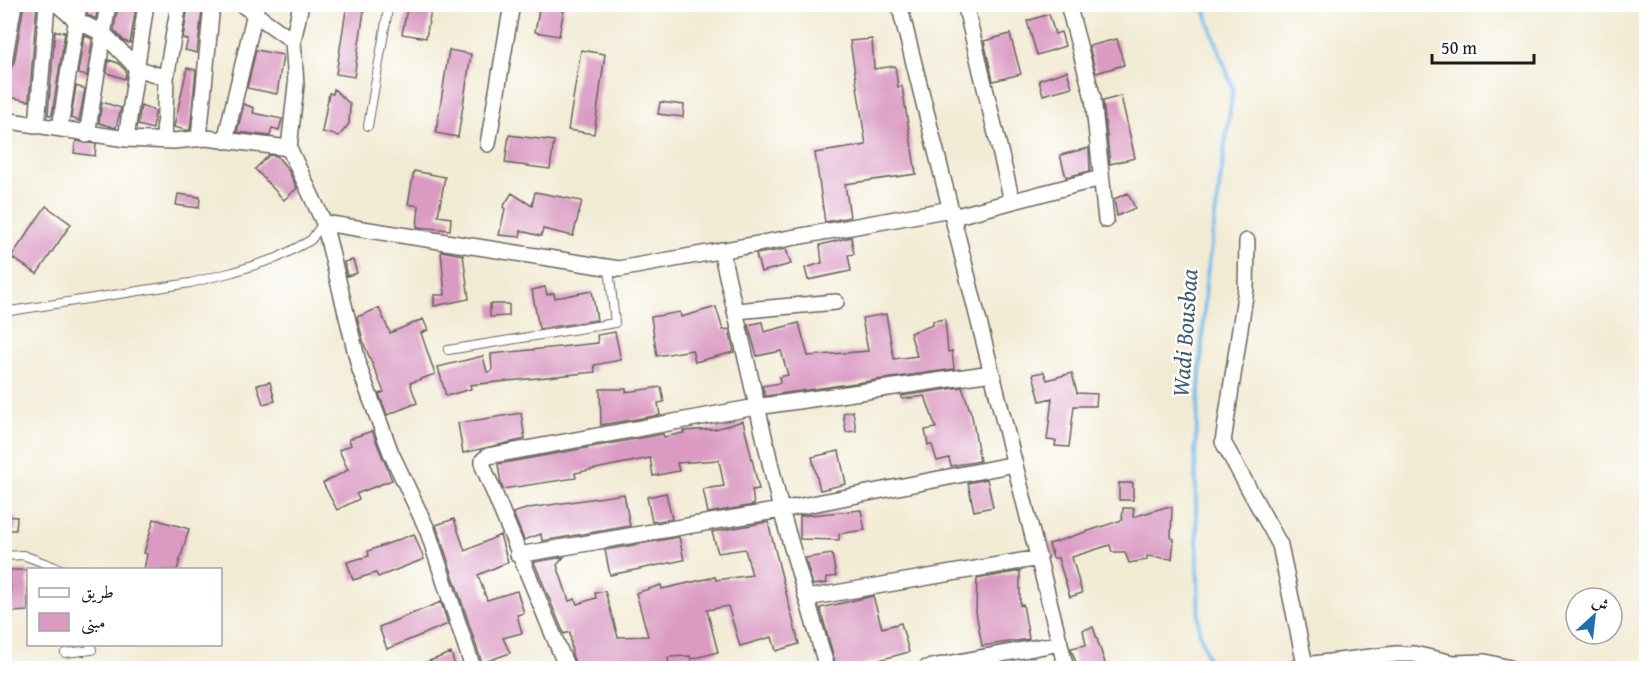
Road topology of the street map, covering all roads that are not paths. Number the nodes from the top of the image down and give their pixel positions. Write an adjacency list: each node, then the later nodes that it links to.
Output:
1 (14, 4): 20 (street)
2 (47, 4): 24 (street)
3 (57, 4): 17 (street)
4 (79, 4): 17 (street)
5 (108, 4): 18 (street)
6 (146, 4): 21 (street)
7 (179, 4): 22 (street)
8 (212, 4): 28 (street)
9 (241, 4): 16 (street)
10 (301, 4): 19 (street)
11 (389, 4): 25 (lane)
12 (512, 4): 32 (street)
13 (899, 4): 36 (street)
14 (965, 4): 35 (street)
15 (1068, 4): 34 (street)
16 (256, 10): 19 (street); 31 (street)
17 (76, 20): 18 (street); 26 (street)
18 (104, 34): 21 (street); 27 (street)
19 (293, 41): 33 (street)
20 (4, 62)
21 (137, 68): 22 (street); 29 (street)
22 (166, 78): 30 (street)
23 (4, 120): 24 (street)
24 (37, 126): 26 (street)
25 (368, 126)
26 (60, 128): 27 (street)
27 (87, 135): 29 (street)
28 (199, 138): 30 (street); 31 (street)
29 (126, 139): 30 (street)
30 (164, 141)
31 (225, 141): 33 (street)
32 (488, 144)
33 (289, 148): 38 (street)
34 (1101, 178): 35 (street); 37 (street)
35 (1012, 201): 36 (street)
36 (952, 213): 40 (street); 46 (street)
37 (1106, 220)
38 (324, 223): 41 (street); 44 (lane); 59 (street)
39 (1247, 241): 58 (street)
40 (721, 250): 41 (street); 43 (street)
41 (609, 268): 45 (lane)
42 (836, 302): 43 (street)
43 (736, 311): 47 (street)
44 (4, 312)
45 (448, 350)
46 (992, 373): 47 (street); 48 (street)
47 (756, 406): 49 (street); 50 (street)
48 (1016, 464): 49 (street); 52 (street)
49 (781, 510): 50 (street); 54 (street)
50 (518, 555): 60 (street)
51 (4, 556): 53 (lane)
52 (1039, 558): 54 (street); 55 (street)
53 (58, 568)
54 (807, 598): 61 (street)
55 (1060, 643): 62 (street); 63 (street)
56 (90, 646): 57 (lane)
57 (65, 653)
58 (1300, 667): 64 (street)
59 (473, 669)
60 (567, 669)
61 (827, 669)
62 (926, 669)
63 (1066, 669)
64 (1510, 669)

